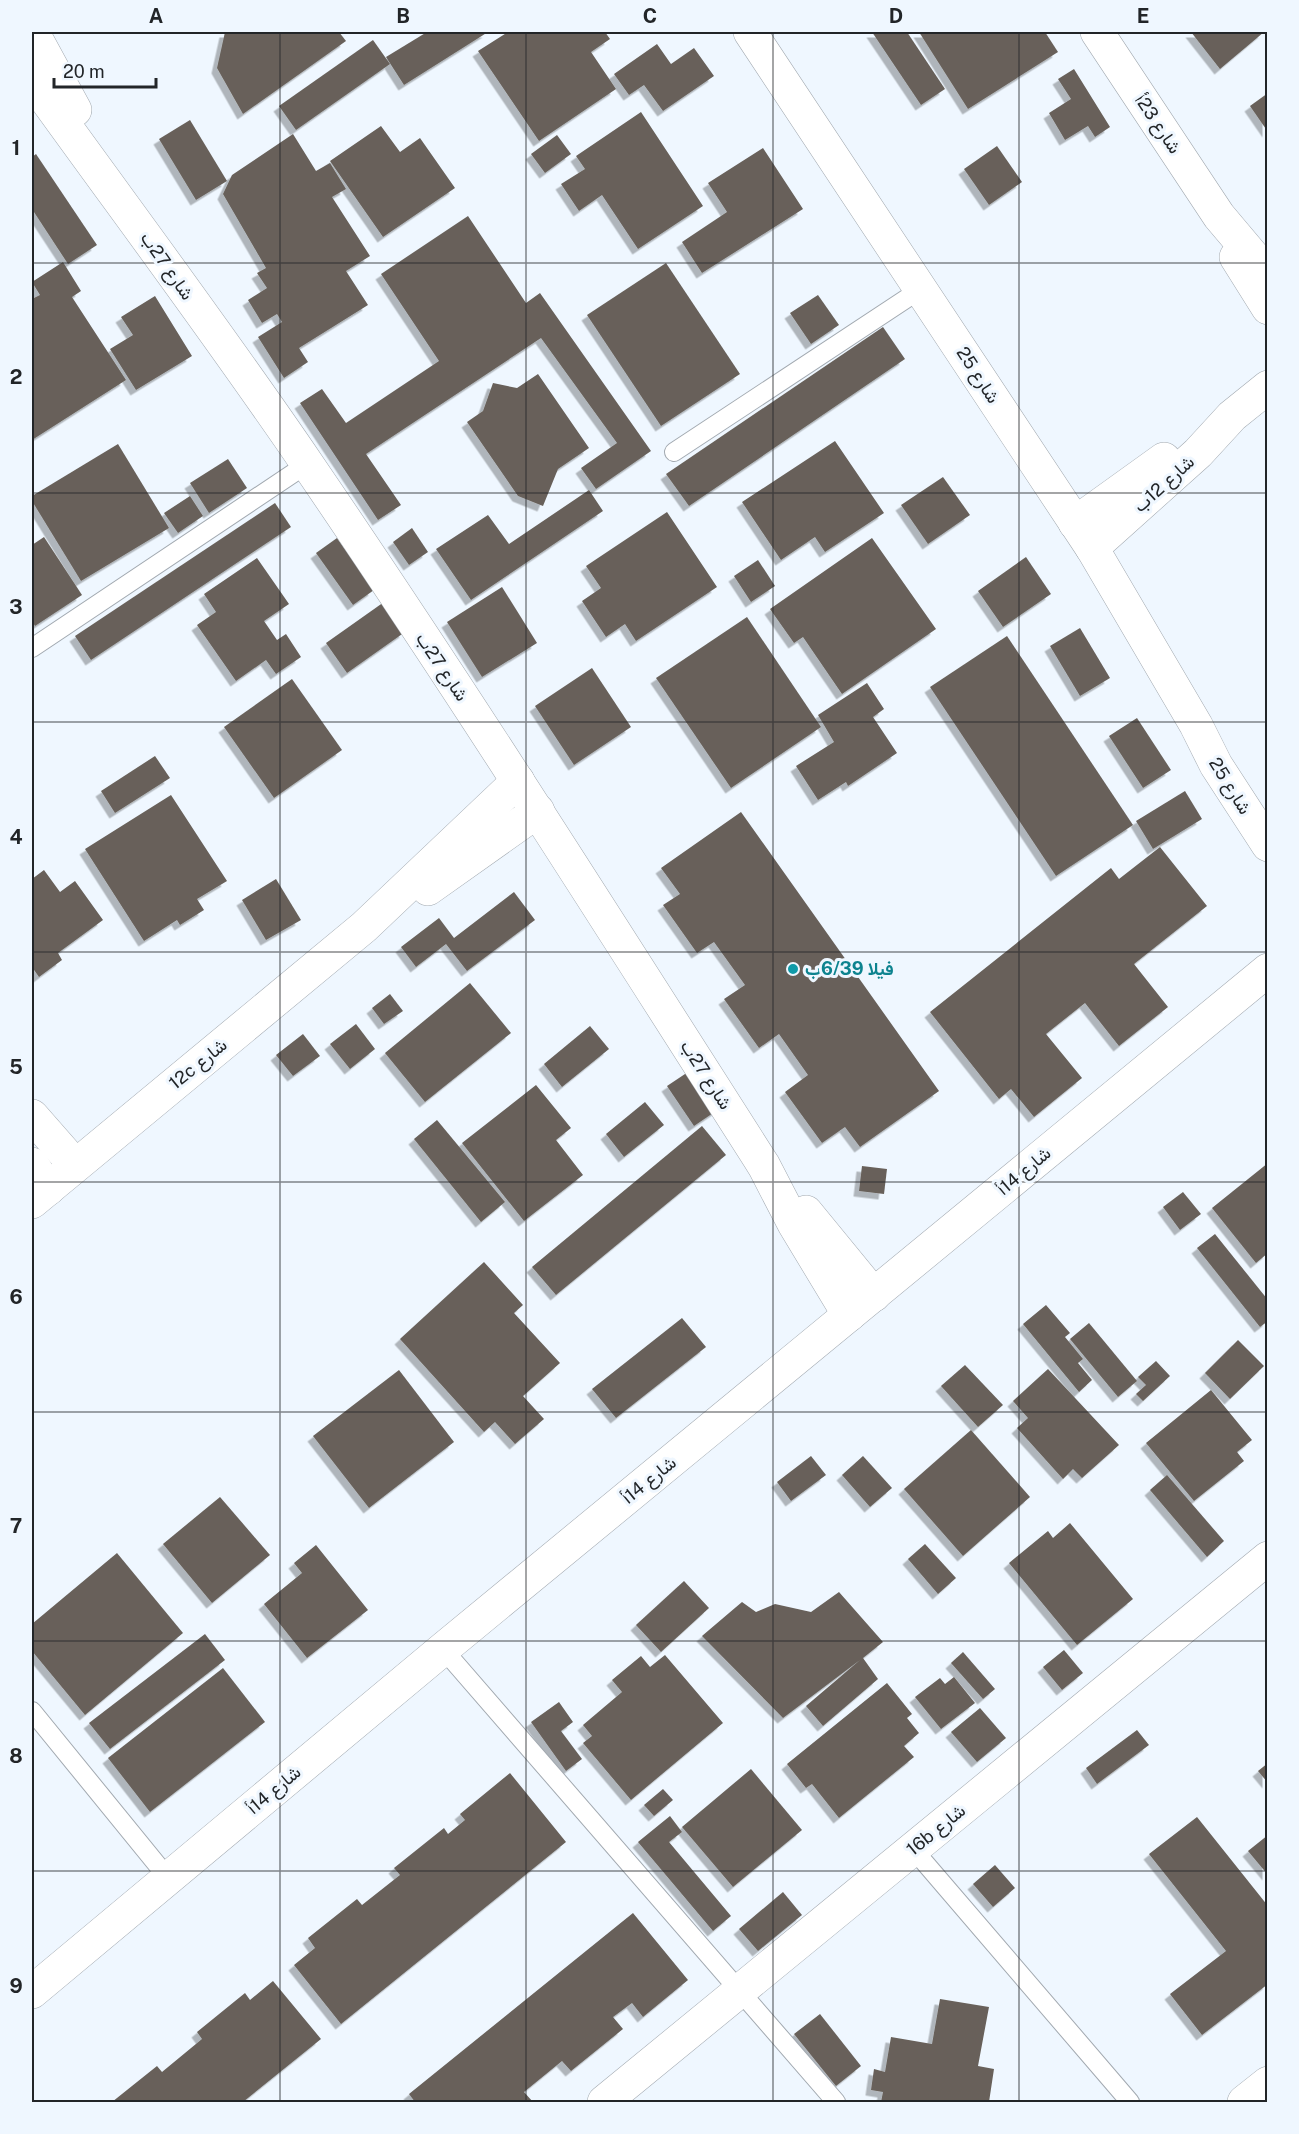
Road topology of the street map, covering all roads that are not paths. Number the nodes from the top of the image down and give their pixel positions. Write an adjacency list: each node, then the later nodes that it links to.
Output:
1 (750, 32): 8 (street, شارع 25)
2 (1096, 32): 6 (street, شارع 23أ)
3 (34, 33): 5 (street, شارع 27ب)
4 (32, 80): 5 (street, شارع 27ب)
5 (105, 177): 12 (street, شارع 27ب)
6 (1219, 216): 7 (street, شارع 23أ); 9 (street, شارع 23أ)
7 (1268, 274)
8 (921, 289): 11 (lane); 13 (street, شارع 25)
9 (1268, 308)
10 (1268, 387): 13 (street, شارع 12ب)
11 (674, 452)
12 (307, 464): 14 (lane); 16 (street, شارع 27ب)
13 (1084, 536): 15 (street, شارع 25)
14 (32, 648)
15 (1196, 725): 17 (street, شارع 25); 19 (street, شارع 25)
16 (518, 781): 18 (street, شارع 27ب); 20 (street, 12c شارع)
17 (1268, 810)
18 (538, 811): 20 (street, 12c شارع); 24 (street, شارع 27ب)
19 (1268, 845)
20 (364, 927): 23 (street, 12c شارع)
21 (1268, 970): 26 (street, شارع 14أ)
22 (32, 1116): 23 (street)
23 (75, 1165): 25 (street, 12c شارع)
24 (764, 1166): 26 (street, شارع 27ب); 27 (street, شارع 27ب)
25 (37, 1185)
26 (874, 1295): 27 (street, شارع 14أ)
27 (849, 1315): 29 (street, شارع 14أ)
28 (1268, 1558): 31 (street, 16b شارع)
29 (443, 1649): 32 (street, شارع 14أ); 33 (lane)
30 (32, 1711): 32 (lane)
31 (913, 1849): 33 (street, 16b شارع); 38 (lane)
32 (168, 1878): 34 (street, شارع 14أ)
33 (741, 1990): 36 (street, 16b شارع); 37 (lane)
34 (32, 1992)
35 (1268, 2083): 39 (street)
36 (604, 2103)
37 (836, 2103)
38 (1131, 2103)
39 (1244, 2103)

